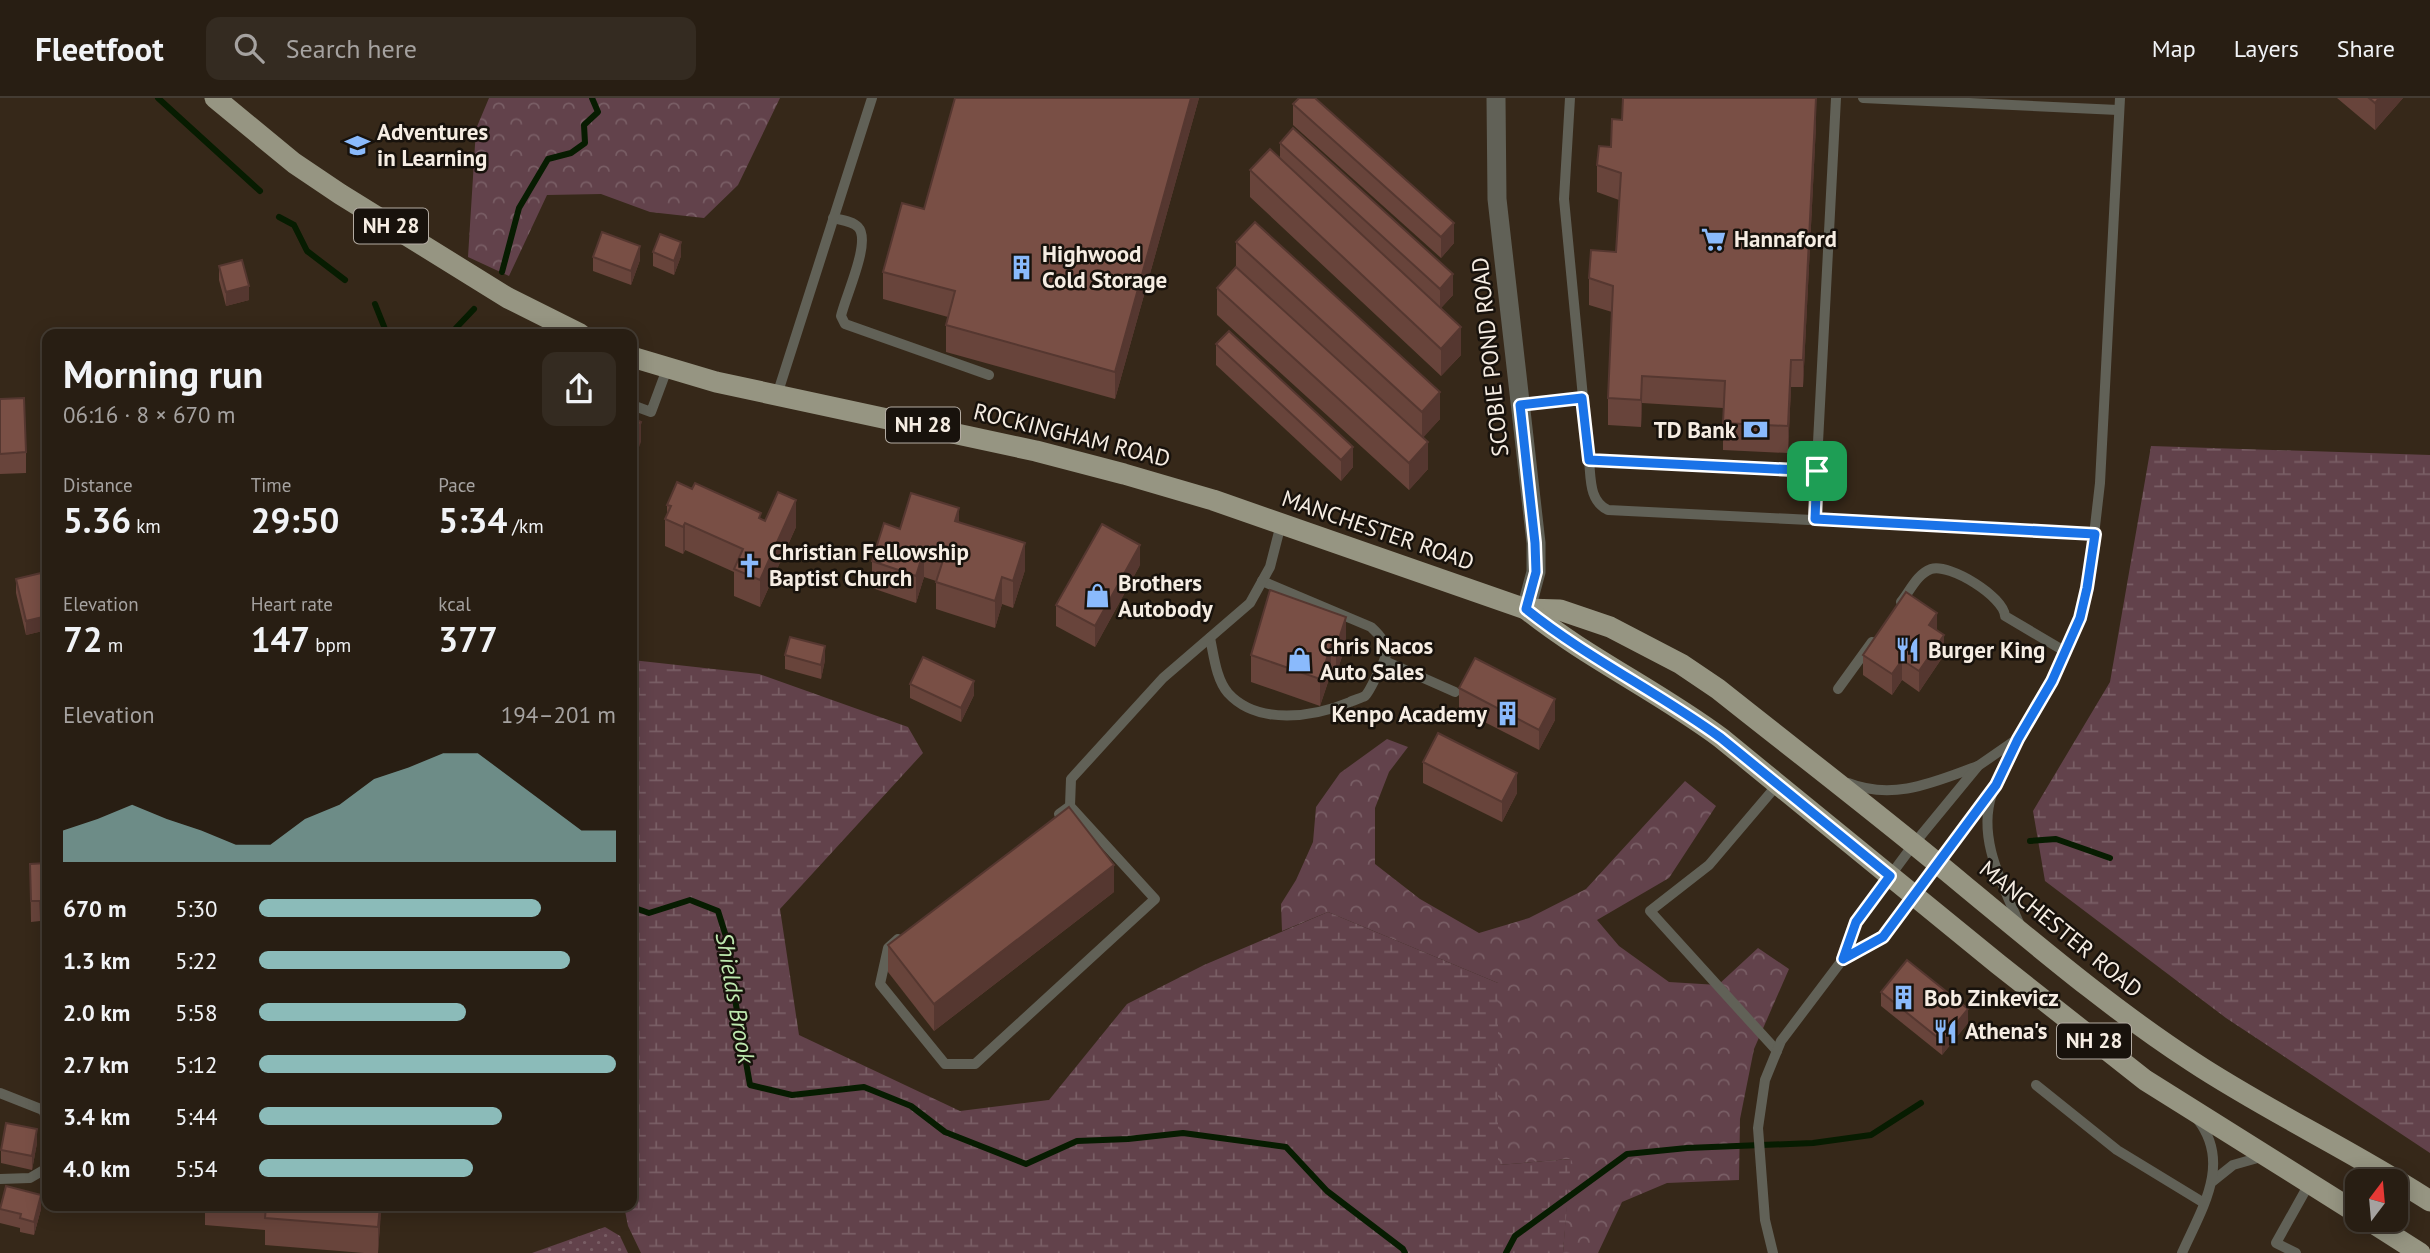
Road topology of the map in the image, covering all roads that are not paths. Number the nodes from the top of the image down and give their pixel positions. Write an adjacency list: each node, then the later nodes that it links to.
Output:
1 (215, 98): 10 (main road, NH 28)
2 (872, 98): 9 (lane)
3 (1496, 98): 16 (street, SCOBIE POND ROAD)
4 (1570, 98): 15 (lane)
5 (1836, 98): 19 (lane)
6 (1863, 98): 8 (lane)
7 (2120, 98): 8 (lane)
8 (2118, 110): 23 (lane)
9 (833, 218): 13 (lane); 14 (lane)
10 (570, 329)
11 (637, 359): 12 (main road, ROCKINGHAM ROAD / NH 28)
12 (667, 369): 14 (main road, ROCKINGHAM ROAD / NH 28); 17 (lane)
13 (989, 375)
14 (777, 395): 20 (main road, ROCKINGHAM ROAD / NH 28)
15 (1582, 398): 16 (lane); 18 (lane)
16 (1520, 405): 25 (street, SCOBIE POND ROAD)
17 (637, 407)
18 (1589, 460): 19 (lane); 21 (lane)
19 (1817, 471): 21 (lane)
20 (1213, 500): 22 (main road, MANCHESTER ROAD / NH 28)
21 (1815, 519): 23 (lane)
22 (1281, 524): 24 (lane); 25 (main road, MANCHESTER ROAD / NH 28)
23 (2095, 534): 29 (lane)
24 (1262, 581): 28 (lane); 30 (lane)
25 (1526, 609): 35 (main road, MANCHESTER ROAD / NH 28); 36 (main road, MANCHESTER ROAD / NH 28)
26 (1894, 612): 29 (lane)
27 (1878, 634): 31 (lane)
28 (1210, 638): 30 (lane); 38 (lane)
29 (2066, 652): 33 (lane)
30 (1385, 661): 32 (lane)
31 (1838, 689)
32 (1455, 692)
33 (2018, 739): 34 (lane); 37 (lane)
34 (1978, 766): 35 (lane); 40 (lane)
35 (1824, 774): 40 (main road, MANCHESTER ROAD / NH 28)
36 (1778, 784): 42 (main road, MANCHESTER ROAD / NH 28); 47 (lane)
37 (1996, 785): 41 (lane); 45 (lane)
38 (1070, 806): 39 (lane); 44 (lane)
39 (1048, 823)
40 (1913, 845): 41 (main road, MANCHESTER ROAD / NH 28); 42 (lane)
41 (1937, 864): 43 (lane); 45 (main road, MANCHESTER ROAD / NH 28)
42 (1890, 876): 43 (main road, MANCHESTER ROAD / NH 28); 46 (lane)
43 (1914, 895): 46 (lane); 51 (main road, MANCHESTER ROAD / NH 28)
44 (909, 931)
45 (2024, 937): 57 (main road, MANCHESTER ROAD / NH 28)
46 (1843, 959): 47 (lane)
47 (1777, 1051): 61 (lane)
48 (2036, 1085): 58 (lane)
49 (0, 1093): 50 (lane)
50 (42, 1110)
51 (2191, 1110): 52 (main road, MANCHESTER ROAD / NH 28); 55 (lane)
52 (2263, 1156): 55 (lane); 56 (main road, MANCHESTER ROAD / NH 28)
53 (42, 1171): 54 (lane)
54 (0, 1179)
55 (2213, 1181): 58 (lane)
56 (2309, 1184): 59 (main road, MANCHESTER ROAD / NH 28); 63 (lane)
57 (2430, 1201)
58 (2204, 1203): 62 (lane)
59 (2345, 1206)
60 (2387, 1232): 64 (main road)
61 (1773, 1253)
62 (2182, 1253)
63 (2296, 1253)
64 (2420, 1253)

